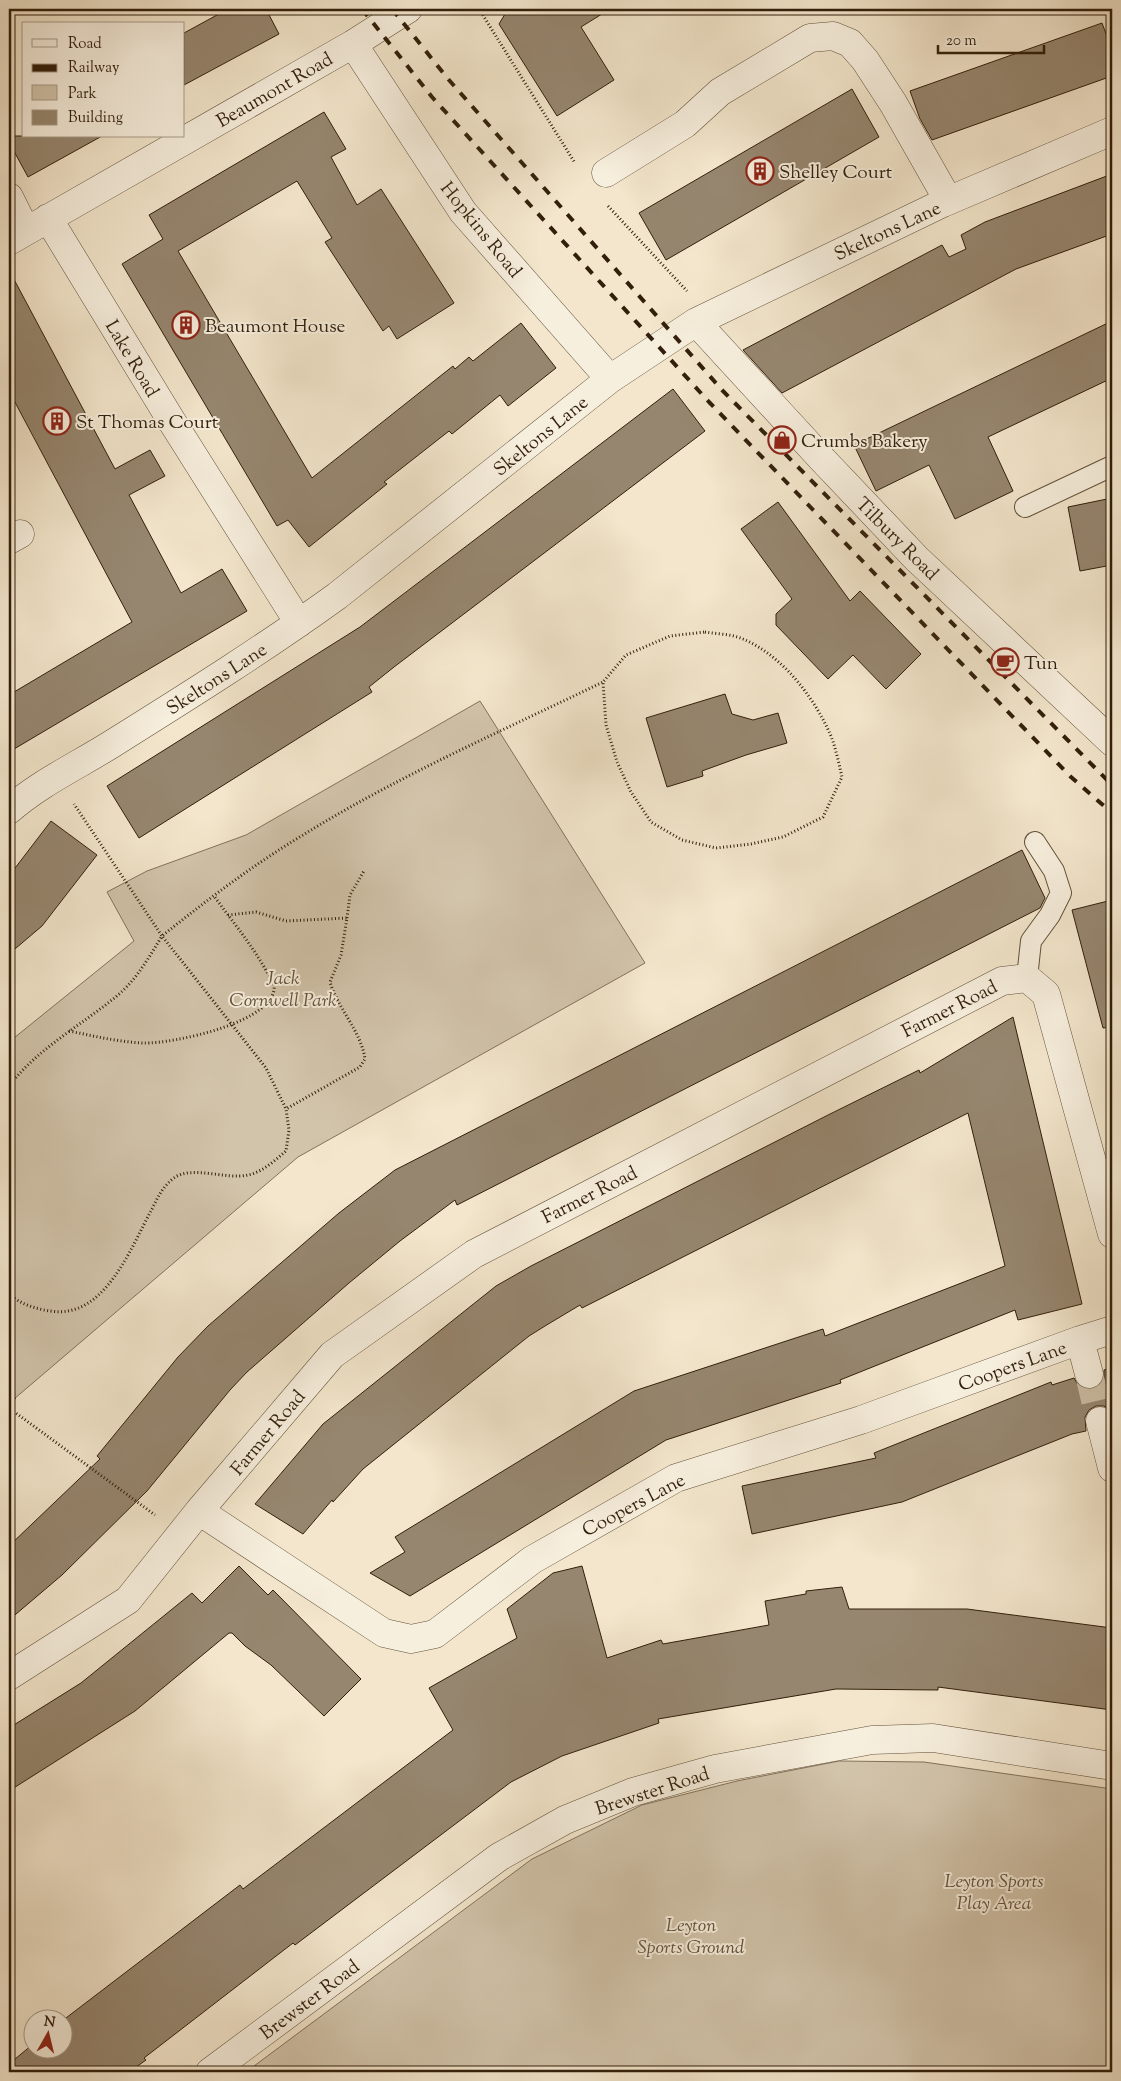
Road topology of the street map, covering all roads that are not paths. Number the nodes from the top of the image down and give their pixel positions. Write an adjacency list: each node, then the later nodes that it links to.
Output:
1 (408, 9): 2 (street, Beaumont Road)
2 (353, 44): 7 (street, Beaumont Road); 9 (street, Hopkins Road)
3 (1112, 131): 6 (street, Skeltons Lane)
4 (606, 173): 6 (street)
5 (9, 197): 7 (street, Lake Road)
6 (948, 200): 8 (street, Skeltons Lane)
7 (28, 230): 12 (street, Lake Road)
8 (696, 322): 9 (street, Skeltons Lane); 13 (street, Tilbury Road)
9 (610, 379): 12 (street, Skeltons Lane)
10 (1112, 466): 11 (lane)
11 (1025, 507)
12 (299, 623): 14 (street, Skeltons Lane)
13 (1112, 742)
14 (9, 810)
15 (1035, 842): 16 (lane)
16 (1027, 978): 17 (street); 23 (street, Farmer Road)
17 (1112, 1234)
18 (1112, 1330): 19 (street, Coopers Lane)
19 (1080, 1340): 20 (street); 23 (street, Coopers Lane)
20 (1089, 1374)
21 (1100, 1420): 22 (street)
22 (1112, 1468)
23 (199, 1511): 24 (street, Farmer Road)
24 (9, 1676)
25 (1112, 1766): 26 (street, Brewster Road)
26 (210, 2072)

